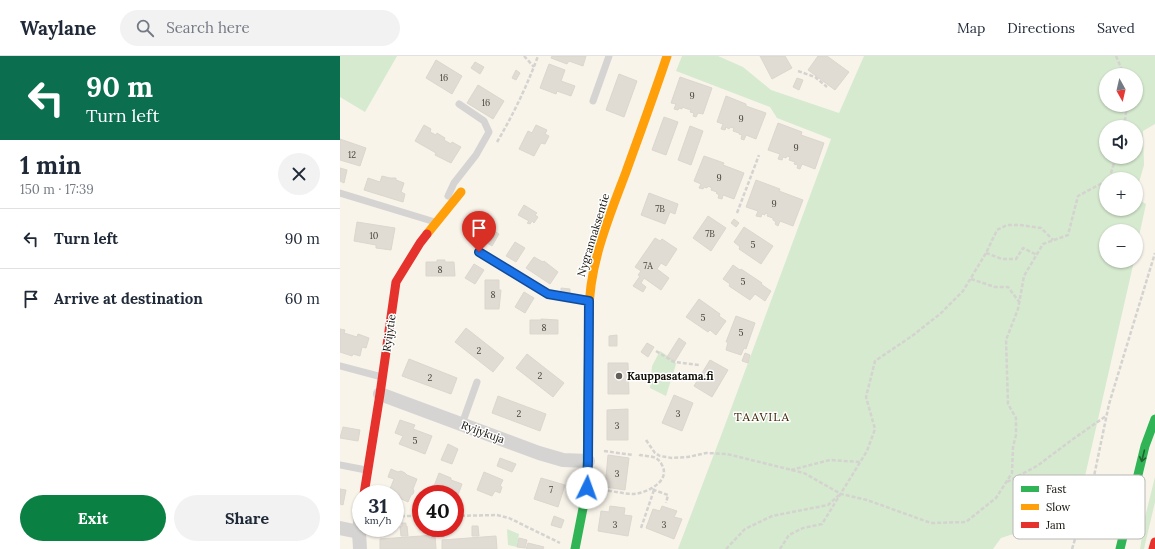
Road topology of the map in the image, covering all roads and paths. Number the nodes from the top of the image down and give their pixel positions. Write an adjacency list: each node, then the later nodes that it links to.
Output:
1 (524, 56): 6 (path)
2 (538, 56): 6 (path)
3 (609, 56): 10 (lane)
4 (667, 56): 25 (main road, Nygrannaksentie)
5 (1116, 56): 7 (path)
6 (534, 67): 12 (path)
7 (1121, 68)
8 (798, 71): 9 (path)
9 (827, 86)
10 (593, 101)
11 (459, 104): 18 (lane)
12 (497, 142)
13 (759, 155): 17 (path)
14 (1099, 185): 19 (path)
15 (461, 192): 18 (main road, Ryijytie)
16 (340, 193): 18 (lane)
17 (737, 213)
18 (437, 222): 30 (main road, Ryijytie)
19 (1053, 240): 22 (path); 23 (path)
20 (479, 252): 25 (lane)
21 (1155, 253): 33 (path)
22 (986, 254): 23 (path); 24 (path)
23 (1037, 255): 26 (path)
24 (970, 279): 26 (path); 41 (path)
25 (589, 301): 40 (main road, Nygrannaksentie)
26 (1020, 303): 49 (path)
27 (656, 351): 28 (path)
28 (699, 365)
29 (340, 366): 30 (lane)
30 (382, 378): 32 (main road, Ryijytie)
31 (477, 382): 35 (lane)
32 (380, 394): 35 (street, Ryijykuja); 43 (main road, Ryijytie)
33 (1107, 416): 45 (path); 46 (path)
34 (1155, 419): 47 (main road, one-way to 47)
35 (462, 424): 40 (street, Ryijykuja)
36 (646, 440): 44 (path)
37 (610, 452): 39 (path)
38 (638, 453): 51 (path)
39 (633, 455)
40 (588, 461): 65 (main road, Nygrannaksentie)
41 (860, 462): 44 (path); 52 (path)
42 (340, 465): 43 (lane)
43 (368, 470): 50 (main road, Ryijytie)
44 (791, 470): 52 (path)
45 (1020, 475)
46 (1094, 475)
47 (1138, 475)
48 (1013, 478): 49 (path)
49 (1006, 482): 52 (path)
50 (366, 485)
51 (653, 489): 53 (path); 54 (path); 57 (path)
52 (841, 494): 66 (path); 67 (path)
53 (600, 496)
54 (666, 503)
55 (464, 516): 63 (path)
56 (340, 528): 58 (street)
57 (641, 528)
58 (352, 530)
59 (360, 537): 64 (street)
60 (1075, 539): 68 (path)
61 (1122, 539): 69 (main road, one-way to 69)
62 (1155, 542): 70 (main road)
63 (564, 546)
64 (360, 549)
65 (575, 549)
66 (726, 549)
67 (780, 549)
68 (1072, 549)
69 (1120, 549)
70 (1153, 549)

